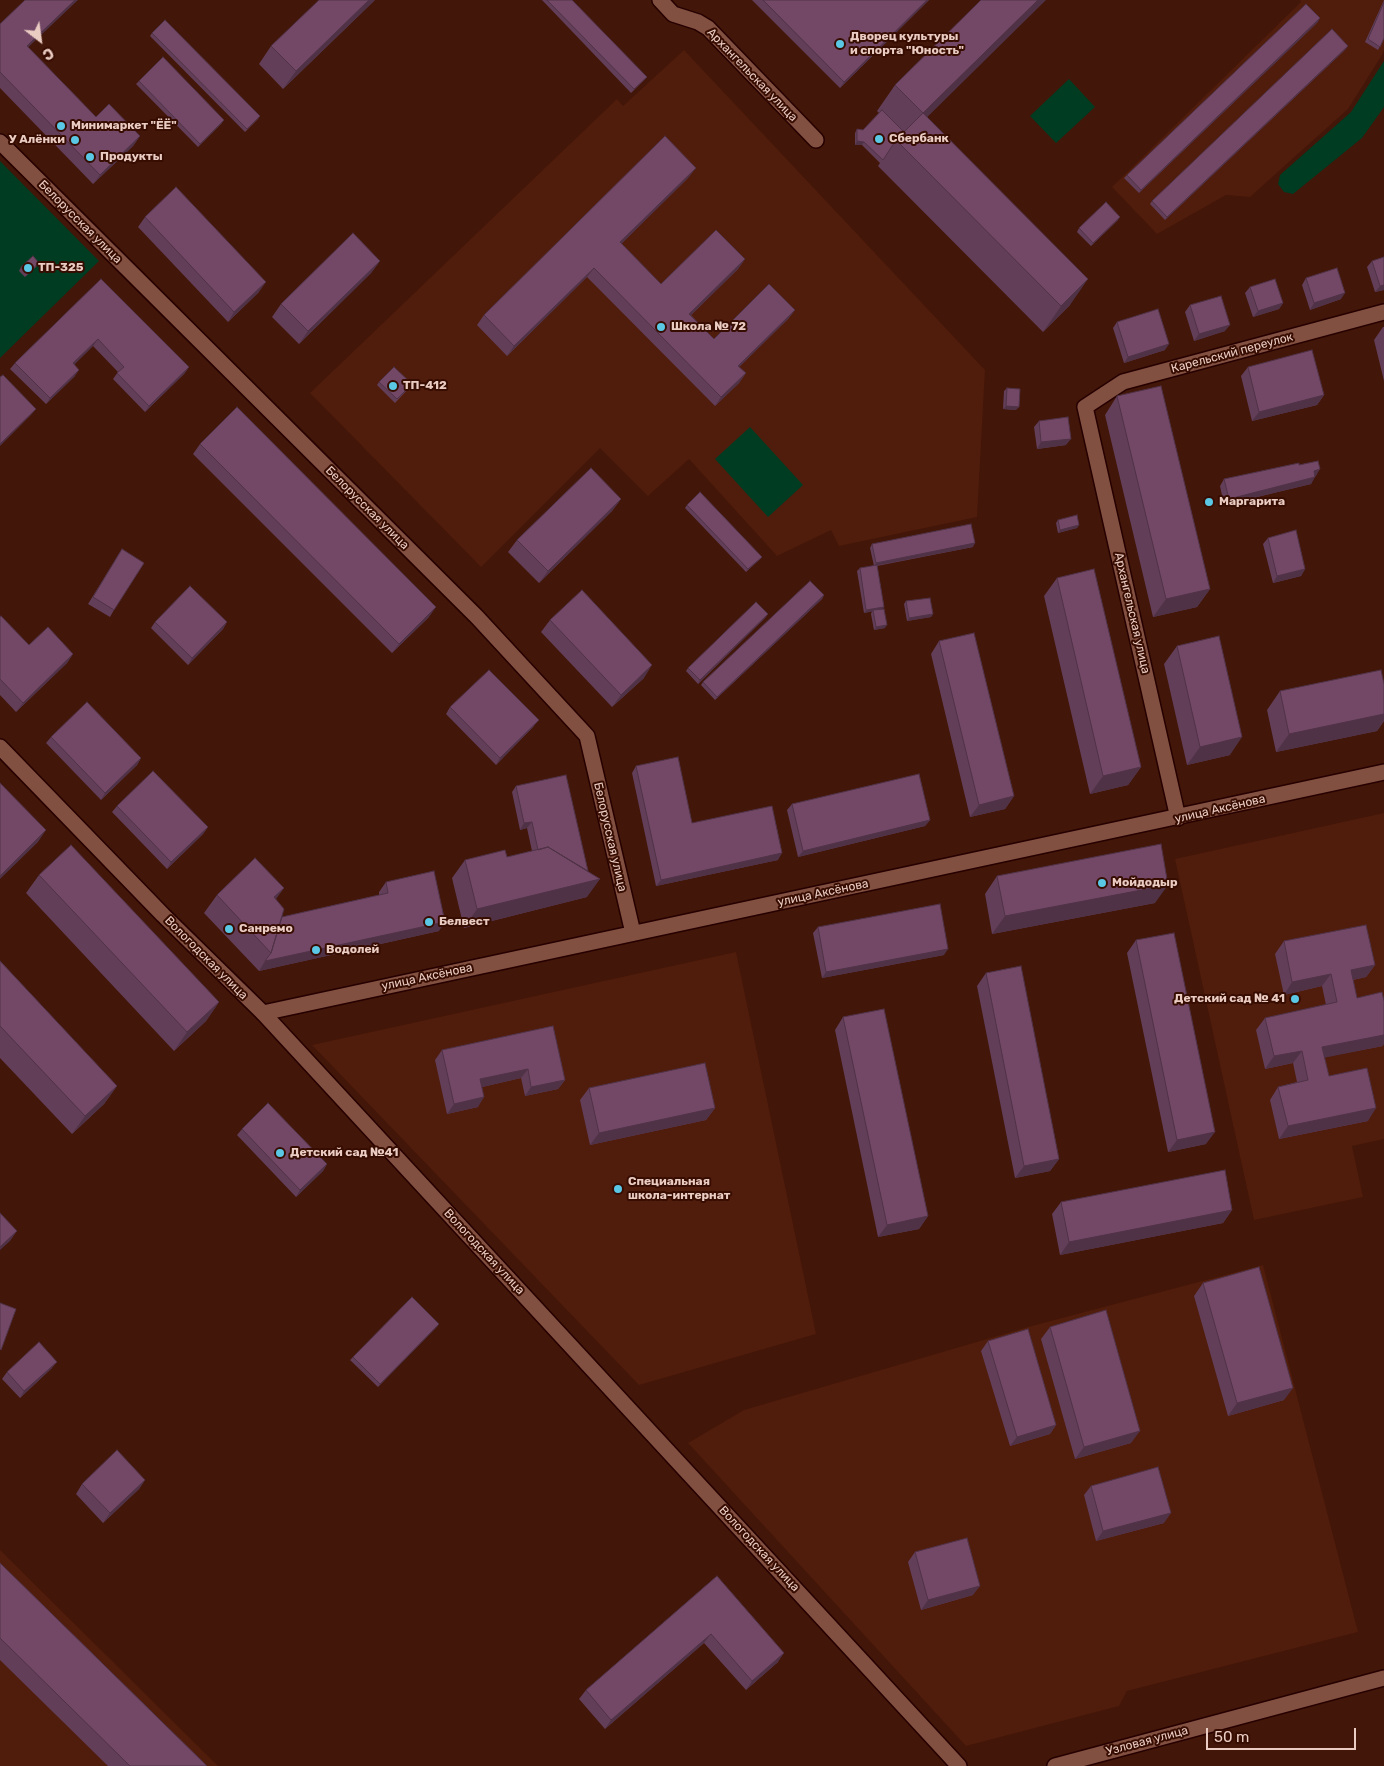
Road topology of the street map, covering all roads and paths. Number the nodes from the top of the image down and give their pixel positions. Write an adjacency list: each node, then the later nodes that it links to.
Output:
1 (660, 0): 2 (street, Архангельская улица)
2 (816, 140)
3 (0, 142): 9 (street, Белорусская улица)
4 (1384, 312): 5 (street, Карельский переулок)
5 (1085, 407): 8 (street, Архангельская улица)
6 (0, 746): 10 (street, Вологодская улица)
7 (1384, 772): 8 (street, улица Аксёнова)
8 (1178, 818): 9 (street, улица Аксёнова)
9 (633, 933): 10 (street, улица Аксёнова)
10 (263, 1013): 12 (street, Вологодская улица)
11 (1384, 1678): 13 (street, Узловая улица)
12 (959, 1766)
13 (1055, 1766)

